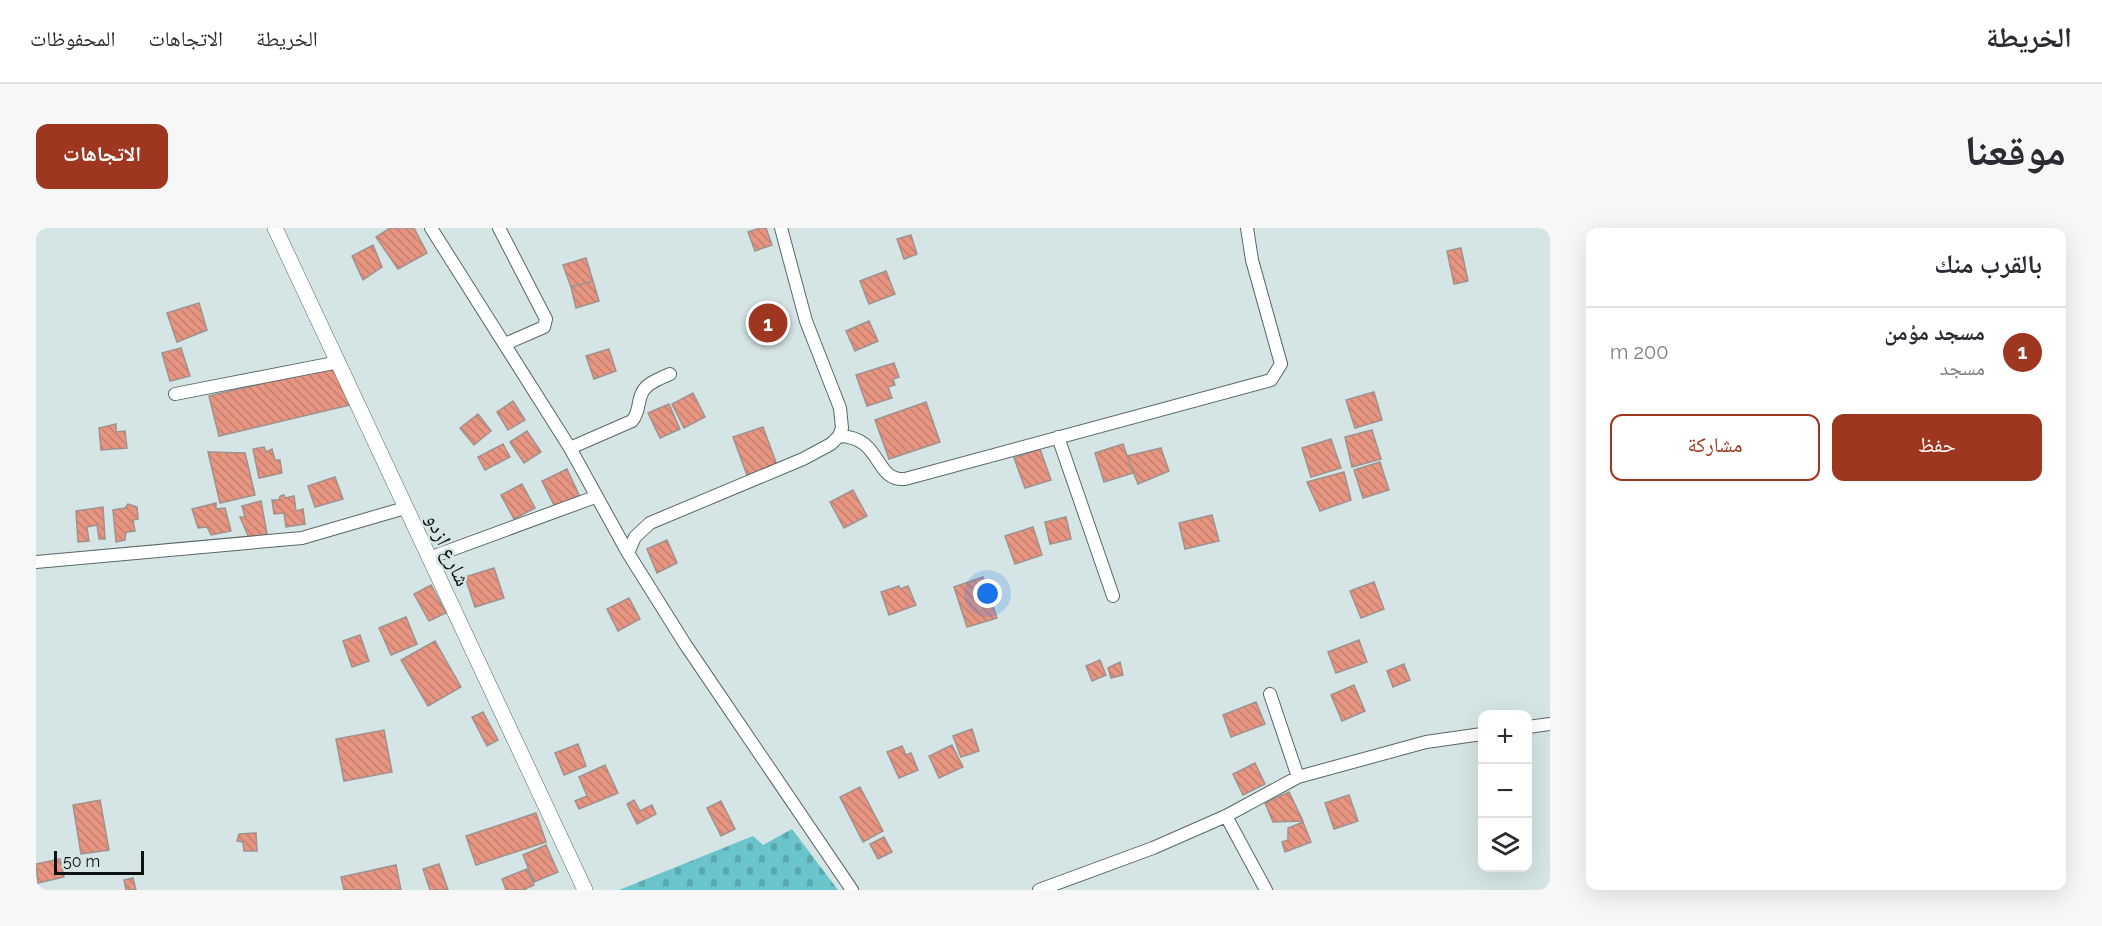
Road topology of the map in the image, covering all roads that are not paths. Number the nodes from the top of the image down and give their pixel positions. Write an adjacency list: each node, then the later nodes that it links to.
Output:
1 (275, 228): 7 (street, شارع ازدو)
2 (431, 228): 6 (street)
3 (499, 228): 6 (street)
4 (781, 228): 10 (street)
5 (1247, 228): 11 (street)
6 (506, 344): 12 (street)
7 (339, 362): 9 (street); 14 (street, شارع ازدو)
8 (670, 374): 12 (street)
9 (175, 394)
10 (838, 436): 11 (street); 15 (street)
11 (1058, 436): 18 (street)
12 (570, 448): 13 (street)
13 (595, 497): 15 (street); 16 (street)
14 (405, 508): 16 (street, شارع ازدو); 17 (street)
15 (628, 553): 26 (street)
16 (429, 558): 25 (street, شارع ازدو)
17 (36, 562)
18 (1113, 596)
19 (1270, 694): 23 (street)
20 (1550, 724): 21 (street)
21 (1532, 726)
22 (1478, 735): 23 (street)
23 (1298, 777): 24 (street)
24 (1226, 816): 27 (street); 28 (street)
25 (585, 890)
26 (852, 890)
27 (1039, 890)
28 (1266, 890)

